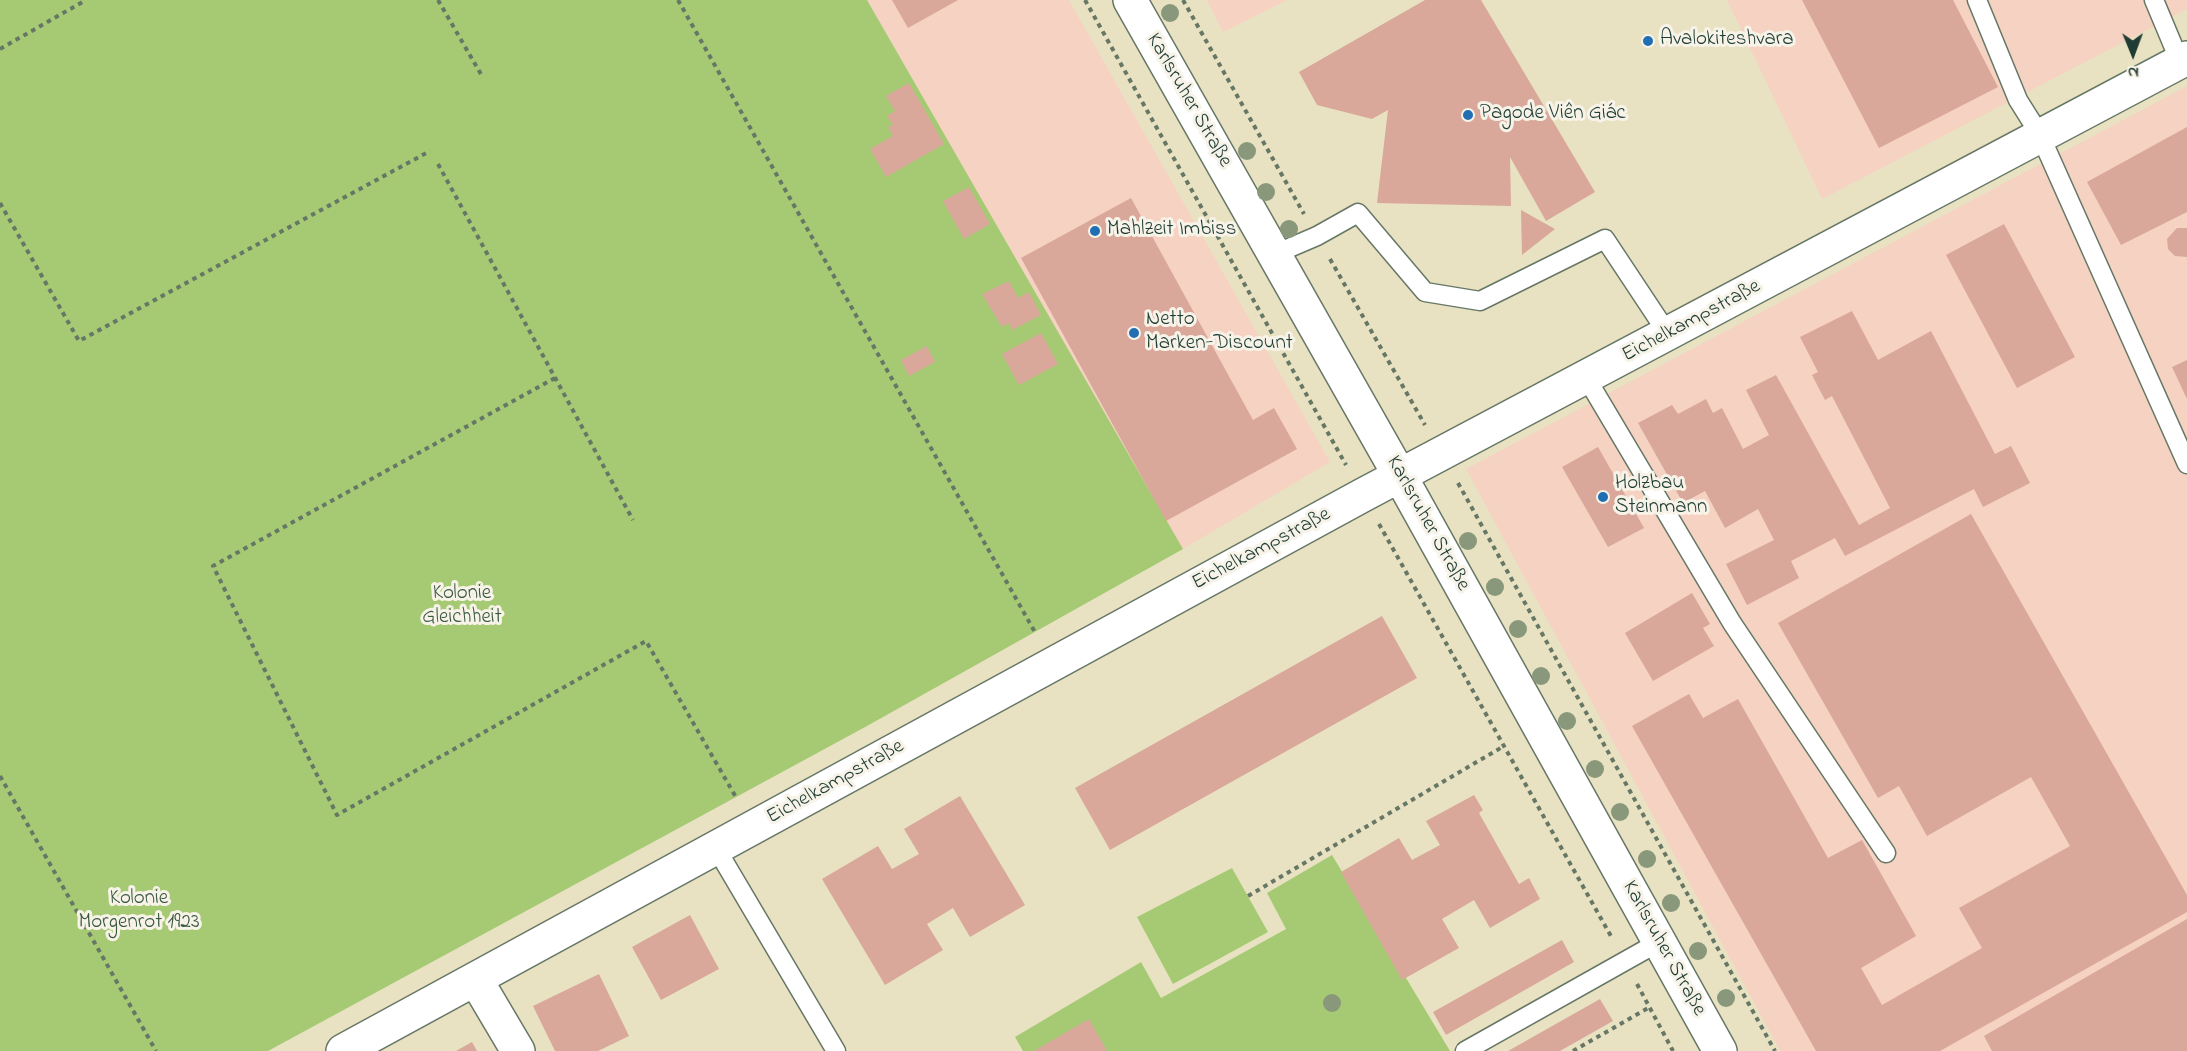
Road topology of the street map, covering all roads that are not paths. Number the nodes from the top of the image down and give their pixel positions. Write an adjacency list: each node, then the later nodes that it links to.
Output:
1 (1130, 0): 6 (street, Karlsruher Straße)
2 (1977, 0): 5 (lane)
3 (2154, 0): 4 (lane)
4 (2183, 60): 5 (street, Eichelkampstraße)
5 (2040, 135): 7 (street, Eichelkampstraße); 9 (lane)
6 (1275, 254): 7 (lane); 10 (street, Karlsruher Straße)
7 (1668, 334): 8 (street, Eichelkampstraße)
8 (1587, 378): 10 (street, Eichelkampstraße); 12 (lane)
9 (2187, 464)
10 (1400, 476): 11 (street, Eichelkampstraße); 13 (street, Karlsruher Straße)
11 (716, 849): 14 (street, Eichelkampstraße); 17 (lane)
12 (1886, 853)
13 (1659, 942): 18 (lane); 19 (street, Karlsruher Straße)
14 (476, 980): 15 (street, Eichelkampstraße); 16 (street)
15 (343, 1051)
16 (518, 1051)
17 (837, 1051)
18 (1465, 1051)
19 (1720, 1051)

